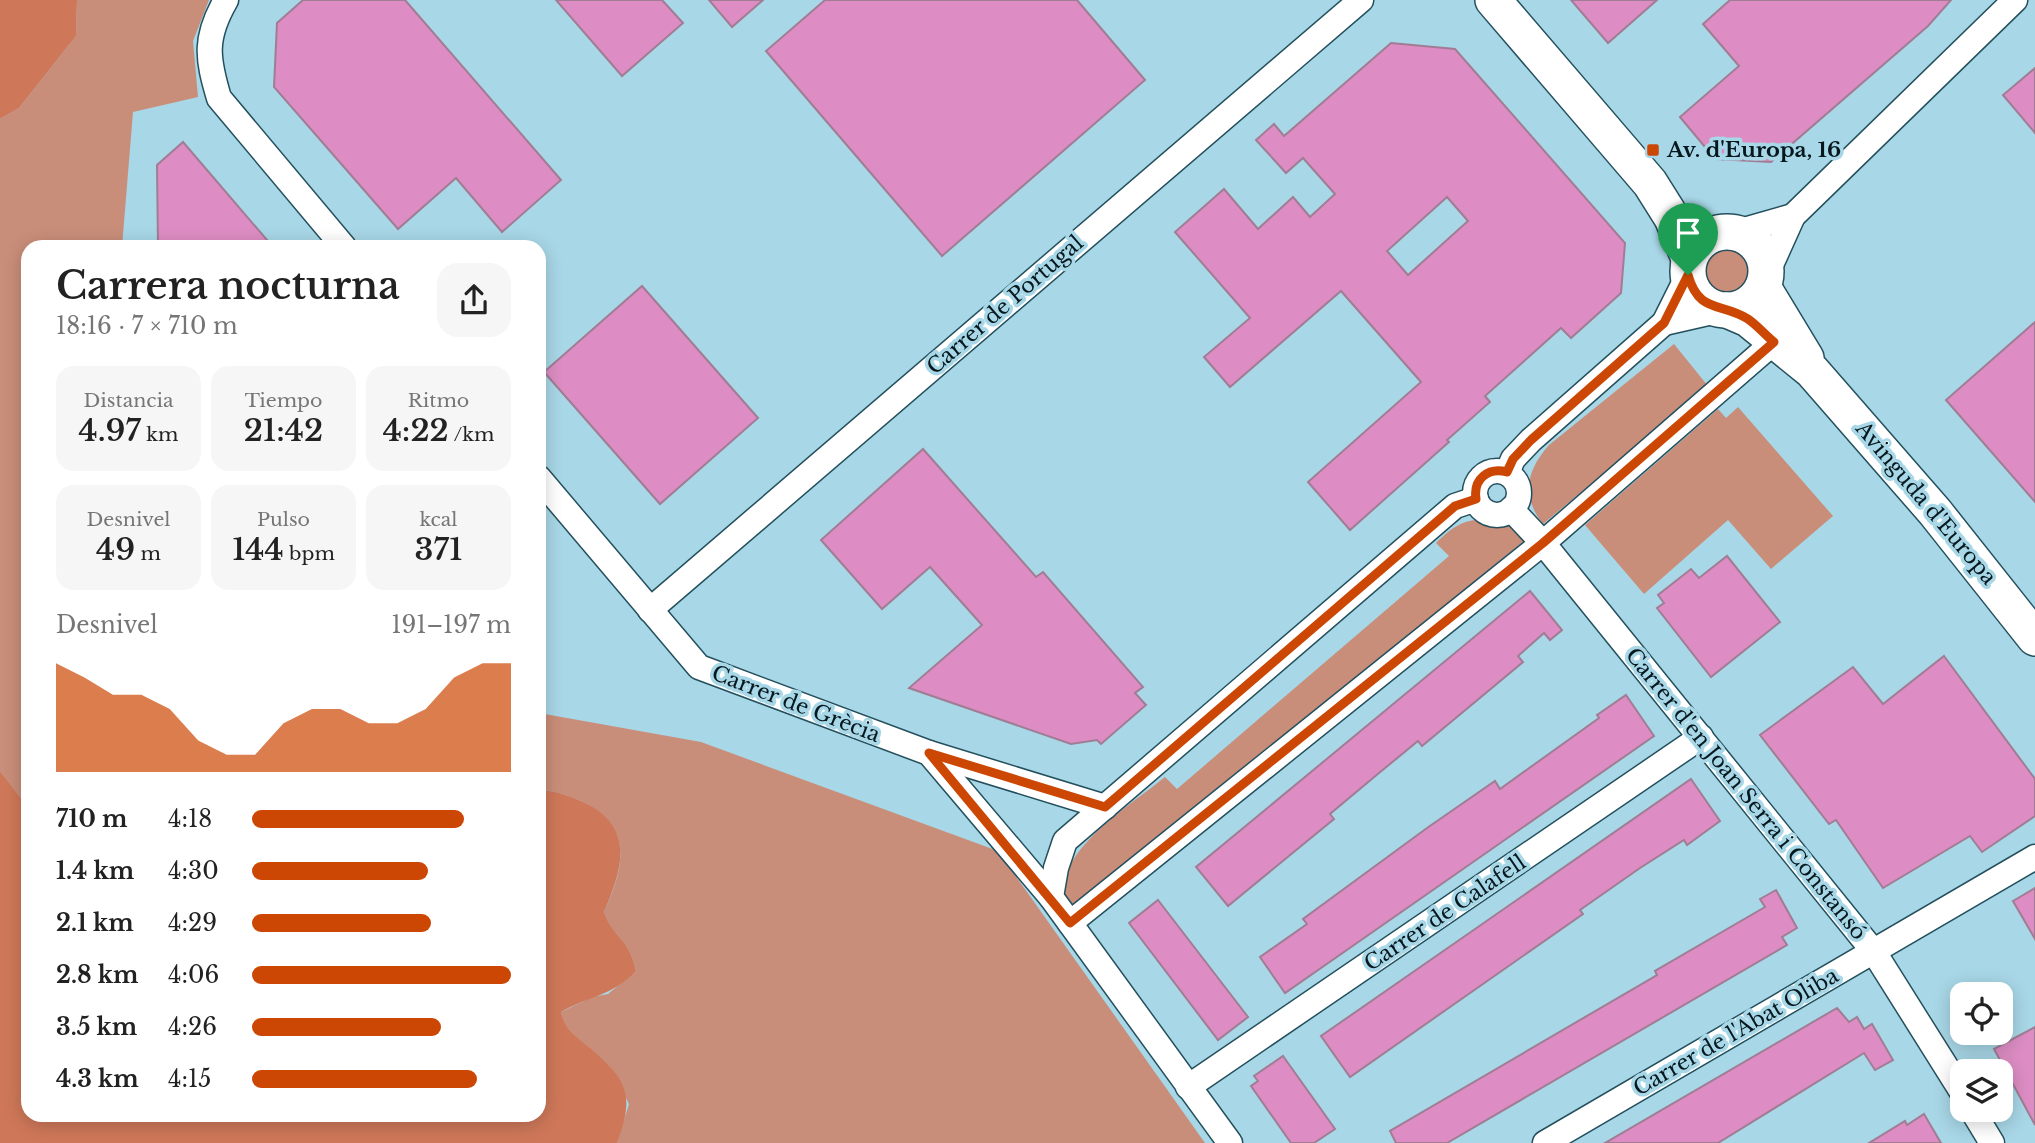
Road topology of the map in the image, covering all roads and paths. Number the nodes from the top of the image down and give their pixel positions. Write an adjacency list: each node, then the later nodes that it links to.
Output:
1 (226, 0): 8 (street)
2 (1361, 0): 20 (street, Carrer de Portugal)
3 (1493, 0): 5 (street)
4 (2015, 0): 6 (street)
5 (1650, 183): 7 (street); 9 (street)
6 (1793, 216): 7 (street); 10 (street)
7 (1730, 231): 9 (street); 10 (street)
8 (338, 240)
9 (1688, 267): 11 (street); 12 (street)
10 (1765, 282): 11 (street); 14 (street, Avinguda d'Europa)
11 (1724, 310): 12 (street); 13 (street, Avinguda d'Europa)
12 (1664, 323): 15 (street)
13 (1774, 342): 14 (street, Avinguda d'Europa); 19 (street)
14 (1812, 371): 21 (street, Avinguda d'Europa)
15 (1507, 472): 17 (street); 18 (street)
16 (546, 486): 20 (street, Carrer de Grècia)
17 (1476, 499): 18 (street); 24 (street)
18 (1511, 509): 19 (street, Carrer d'en Joan Serra i Constansó)
19 (1543, 543): 22 (street, Carrer d'en Joan Serra i Constansó); 27 (street)
20 (650, 610): 23 (street, Carrer de Grècia)
21 (2035, 638)
22 (1701, 737): 28 (street, Carrer d'en Joan Serra i Constansó); 30 (street, Carrer de Calafell)
23 (929, 753): 24 (street, Carrer de Grècia); 26 (street, Carrer de Grècia)
24 (1105, 807): 26 (street)
25 (2035, 857): 28 (street, Carrer de l'Abat Oliba)
26 (1051, 897): 27 (street, Carrer de Grècia)
27 (1070, 923): 30 (street, Carrer de Grècia)
28 (1874, 952): 29 (street, Carrer d'en Joan Serra i Constansó); 33 (street, Carrer de l'Abat Oliba)
29 (1950, 1073)
30 (1188, 1087): 32 (street, Carrer de Grècia)
31 (1979, 1122): 34 (street)
32 (1230, 1143)
33 (1545, 1143)
34 (1992, 1143)

